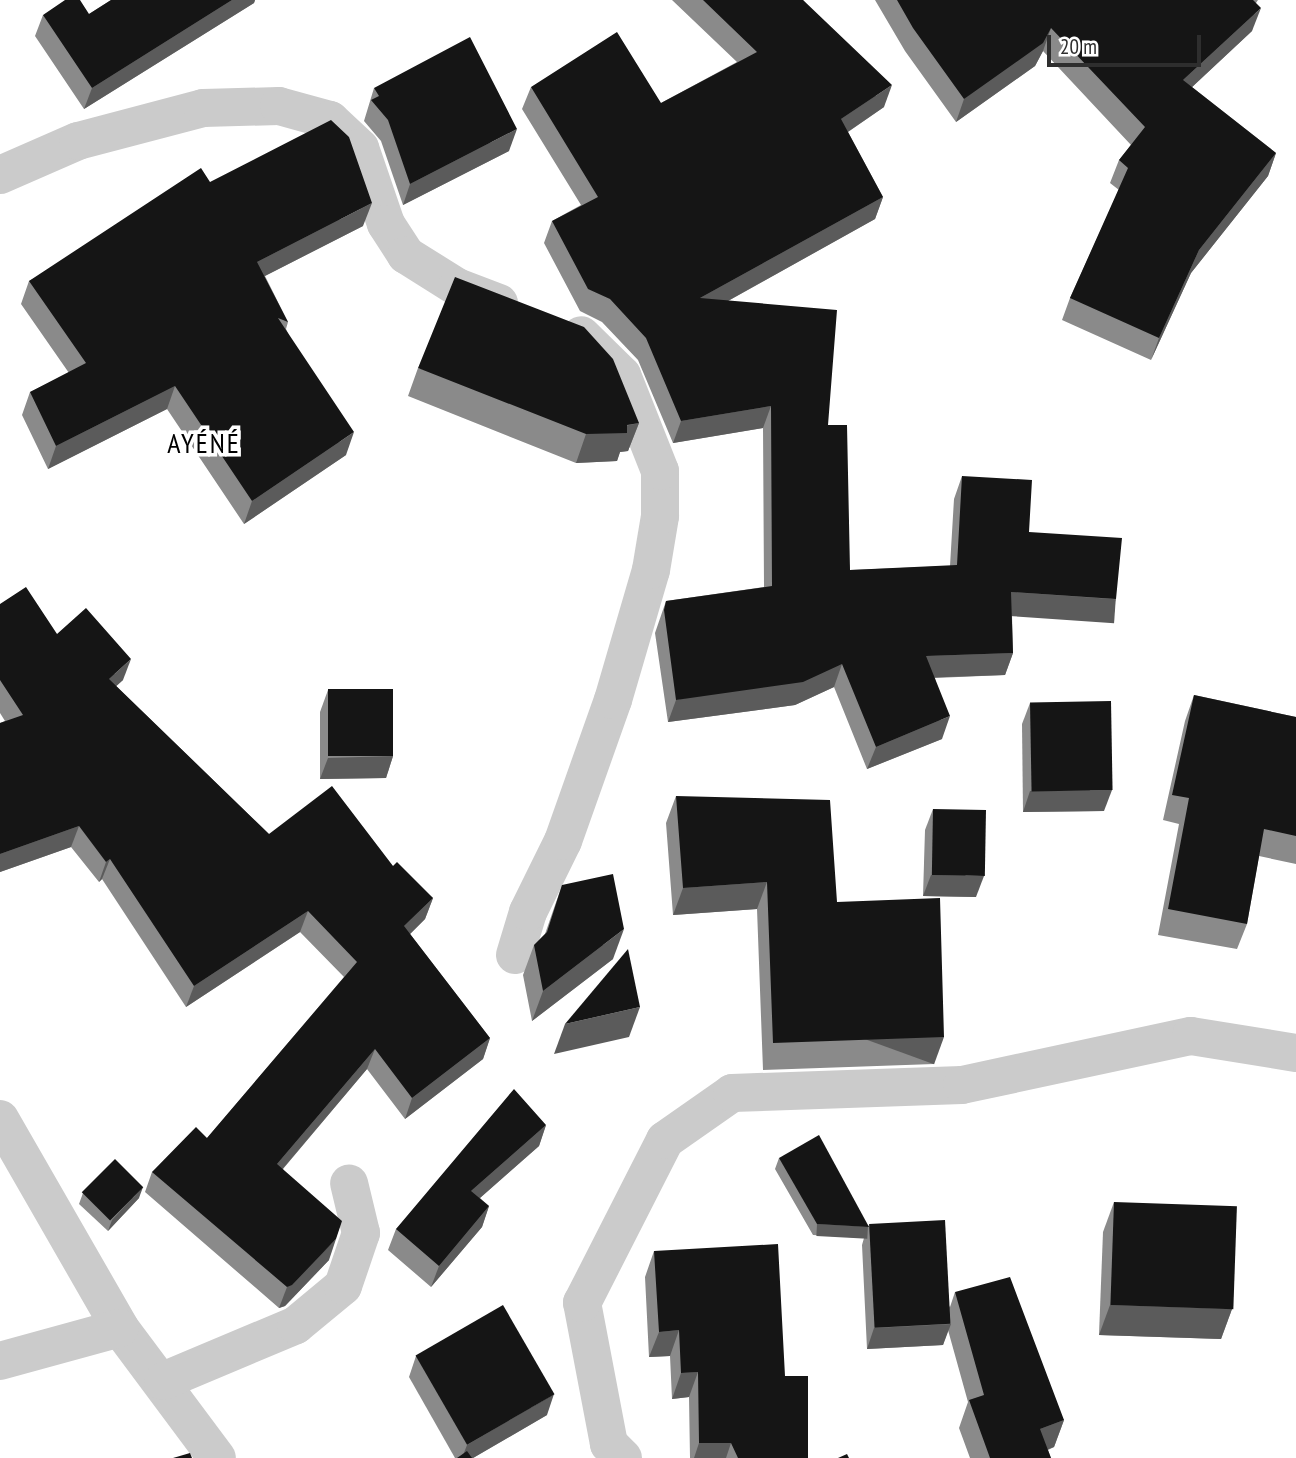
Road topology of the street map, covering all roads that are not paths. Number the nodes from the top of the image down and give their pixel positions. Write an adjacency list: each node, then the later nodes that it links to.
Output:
1 (0, 175): 2 (street)
2 (514, 955)
3 (1296, 1053): 10 (street)
4 (0, 1119): 6 (street)
5 (349, 1183): 8 (street)
6 (120, 1328): 7 (street); 8 (street)
7 (0, 1362)
8 (163, 1381): 9 (street)
9 (217, 1458)
10 (623, 1458)

